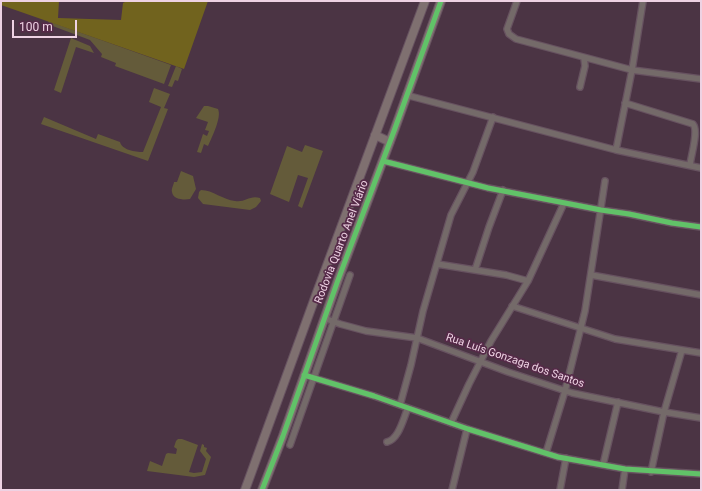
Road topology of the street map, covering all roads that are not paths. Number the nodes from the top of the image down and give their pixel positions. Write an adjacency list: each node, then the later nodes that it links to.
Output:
1 (425, 1): 10 (highway, Rodovia Quarto Anel Viário)
2 (441, 1): 9 (highway, Rodovia Quarto Anel Viário)
3 (517, 1): 5 (street)
4 (643, 1): 6 (street)
5 (584, 58): 6 (street); 8 (street)
6 (632, 70): 7 (street); 11 (street)
7 (701, 79)
8 (580, 87)
9 (406, 95): 10 (highway); 12 (street); 14 (highway, Rodovia Quarto Anel Viário)
10 (390, 96): 13 (highway, Rodovia Quarto Anel Viário)
11 (625, 103): 15 (street); 17 (street)
12 (493, 117): 15 (street); 20 (street)
13 (375, 135): 14 (highway); 31 (highway, Rodovia Quarto Anel Viário)
14 (390, 142): 16 (highway, Rodovia Quarto Anel Viário)
15 (616, 150): 17 (street)
16 (383, 161): 20 (street); 32 (highway, Rodovia Quarto Anel Viário)
17 (690, 165): 18 (street)
18 (701, 168)
19 (605, 181): 23 (street)
20 (468, 183): 21 (street); 25 (street)
21 (504, 190): 22 (street); 26 (street)
22 (564, 203): 23 (street); 29 (street)
23 (601, 210): 24 (street); 28 (street)
24 (701, 227)
25 (437, 264): 26 (street); 37 (street)
26 (475, 270): 29 (street)
27 (350, 275): 35 (street)
28 (591, 275): 30 (street); 36 (street)
29 (528, 281): 33 (street)
30 (701, 295)
31 (316, 296): 32 (highway); 59 (highway, Rodovia Quarto Anel Viário)
32 (330, 301): 34 (highway, Rodovia Quarto Anel Viário)
33 (512, 306): 36 (street); 40 (street)
34 (324, 318): 35 (street, Rua Luís Gonzaga dos Santos); 41 (highway, Rodovia Quarto Anel Viário)
35 (334, 322): 37 (street, Rua Luís Gonzaga dos Santos); 42 (street)
36 (581, 329): 38 (street); 43 (street)
37 (417, 338): 40 (street, Rua Luís Gonzaga dos Santos); 45 (street)
38 (682, 350): 39 (street); 47 (street)
39 (701, 353)
40 (480, 361): 43 (street, Rua Luís Gonzaga dos Santos); 49 (street)
41 (304, 375): 42 (street); 60 (highway, Rodovia Quarto Anel Viário)
42 (314, 378): 45 (street); 52 (street)
43 (565, 391): 44 (street, Rua Luís Gonzaga dos Santos); 53 (street)
44 (618, 402): 47 (street, Rua Luís Gonzaga dos Santos); 55 (street)
45 (400, 405): 46 (street)
46 (408, 408): 49 (street); 51 (street)
47 (664, 412): 48 (street, Rua Luís Gonzaga dos Santos); 57 (street)
48 (701, 418)
49 (451, 423): 50 (street)
50 (467, 428): 53 (street); 61 (street)
51 (387, 442)
52 (290, 445)
53 (546, 453): 54 (street)
54 (566, 458): 55 (street); 62 (street)
55 (603, 465): 56 (street)
56 (625, 469): 57 (street); 63 (street)
57 (651, 472): 58 (street)
58 (701, 474)
59 (245, 490)
60 (262, 490)
61 (452, 490)
62 (560, 490)
63 (622, 490)

